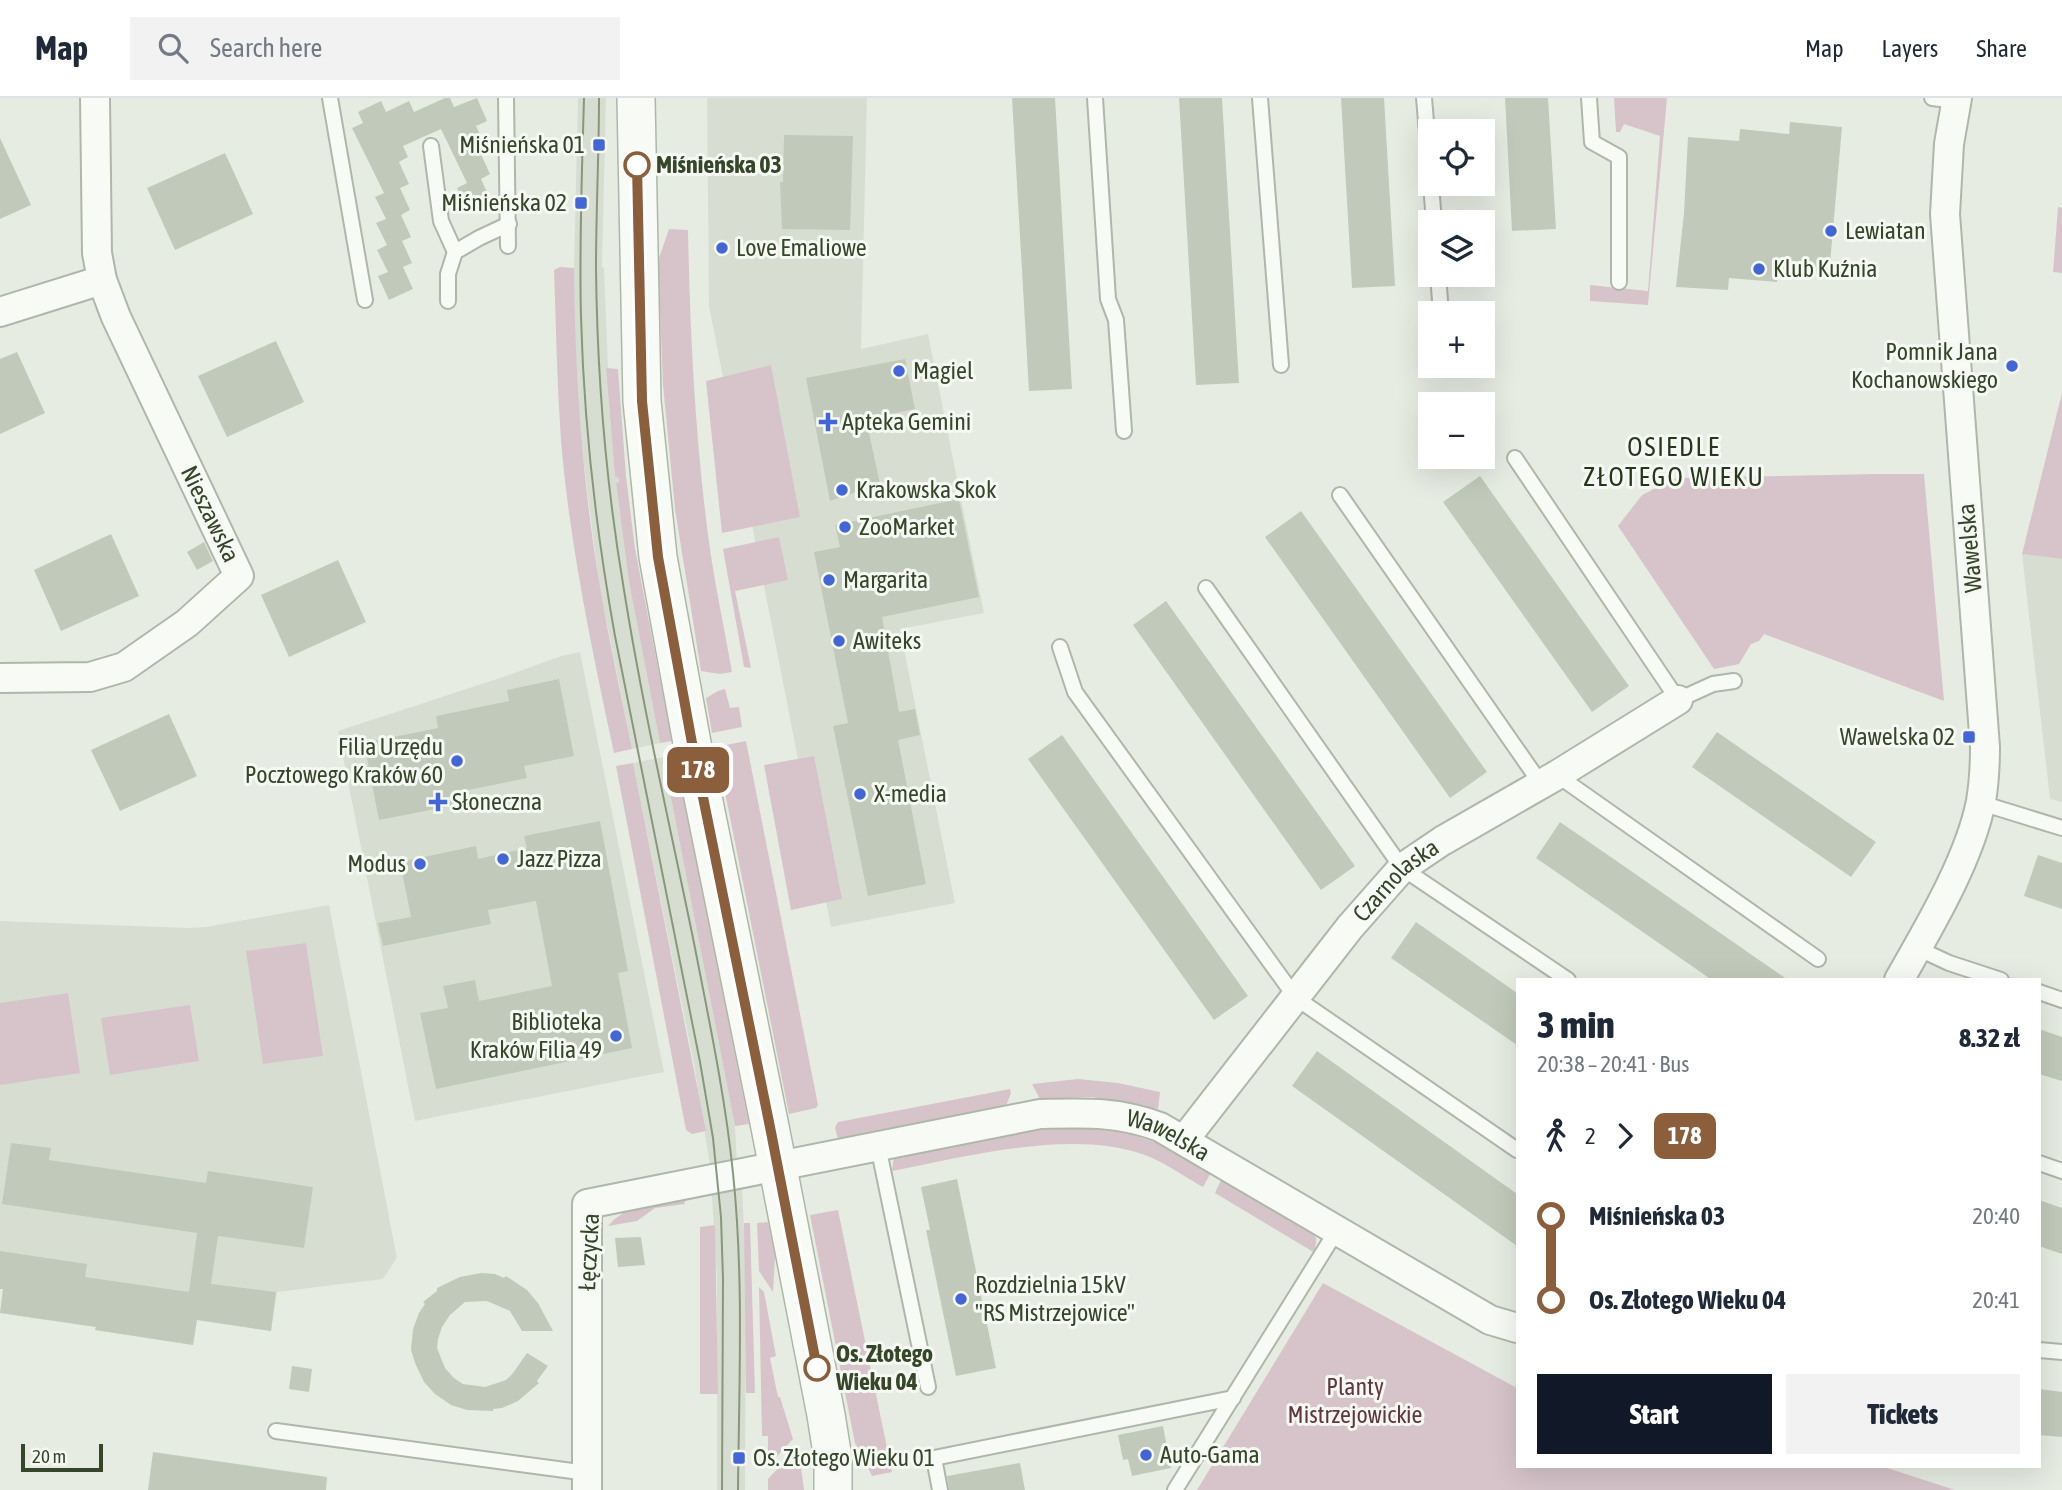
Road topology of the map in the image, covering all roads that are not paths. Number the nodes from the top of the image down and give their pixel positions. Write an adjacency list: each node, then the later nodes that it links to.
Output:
1 (95, 98): 15 (street, Nieszawska)
2 (330, 98): 17 (lane)
3 (506, 98): 12 (lane)
4 (636, 98): 45 (street)
5 (1095, 98): 21 (lane)
6 (1261, 98): 20 (lane)
7 (1424, 98): 10 (lane)
8 (1589, 98): 16 (lane)
9 (1949, 99): 30 (street, Wawelska)
10 (1426, 119)
11 (431, 146): 14 (lane)
12 (509, 224): 13 (lane); 14 (lane)
13 (508, 246)
14 (454, 253): 18 (lane)
15 (102, 281): 19 (street); 26 (street, Nieszawska)
16 (1619, 282)
17 (365, 300)
18 (448, 301)
19 (0, 312)
20 (1282, 365)
21 (1124, 431)
22 (1515, 458): 28 (lane)
23 (1340, 495): 29 (lane)
24 (1206, 589): 32 (lane)
25 (1060, 648): 39 (lane)
26 (0, 678)
27 (1734, 681): 28 (lane)
28 (1678, 700): 29 (street, Czarnolaska)
29 (1549, 779): 32 (street, Czarnolaska); 34 (lane)
30 (1980, 803): 31 (lane); 33 (street, Wawelska)
31 (2062, 828)
32 (1402, 868): 35 (lane); 39 (street, Czarnolaska)
33 (1917, 948): 36 (street, Wawelska); 37 (lane)
34 (1818, 960)
35 (1565, 978)
36 (1900, 978)
37 (1995, 978)
38 (2041, 993): 40 (lane)
39 (1296, 998): 41 (street, Czarnolaska); 43 (lane)
40 (2062, 1000)
41 (1184, 1140): 42 (street, Wawelska); 47 (street, Wawelska)
42 (878, 1146): 45 (street, Wawelska); 51 (lane)
43 (1516, 1149)
44 (2041, 1164): 46 (lane)
45 (778, 1166): 54 (street); 55 (street, Łęczycka)
46 (2062, 1171)
47 (1337, 1230): 48 (street, Wawelska); 52 (lane)
48 (1516, 1328)
49 (2041, 1350): 50 (lane)
50 (2062, 1352)
51 (928, 1387)
52 (1233, 1398): 56 (lane); 57 (lane)
53 (276, 1431): 55 (lane)
54 (837, 1480)
55 (587, 1481)
56 (940, 1490)
57 (1175, 1490)

